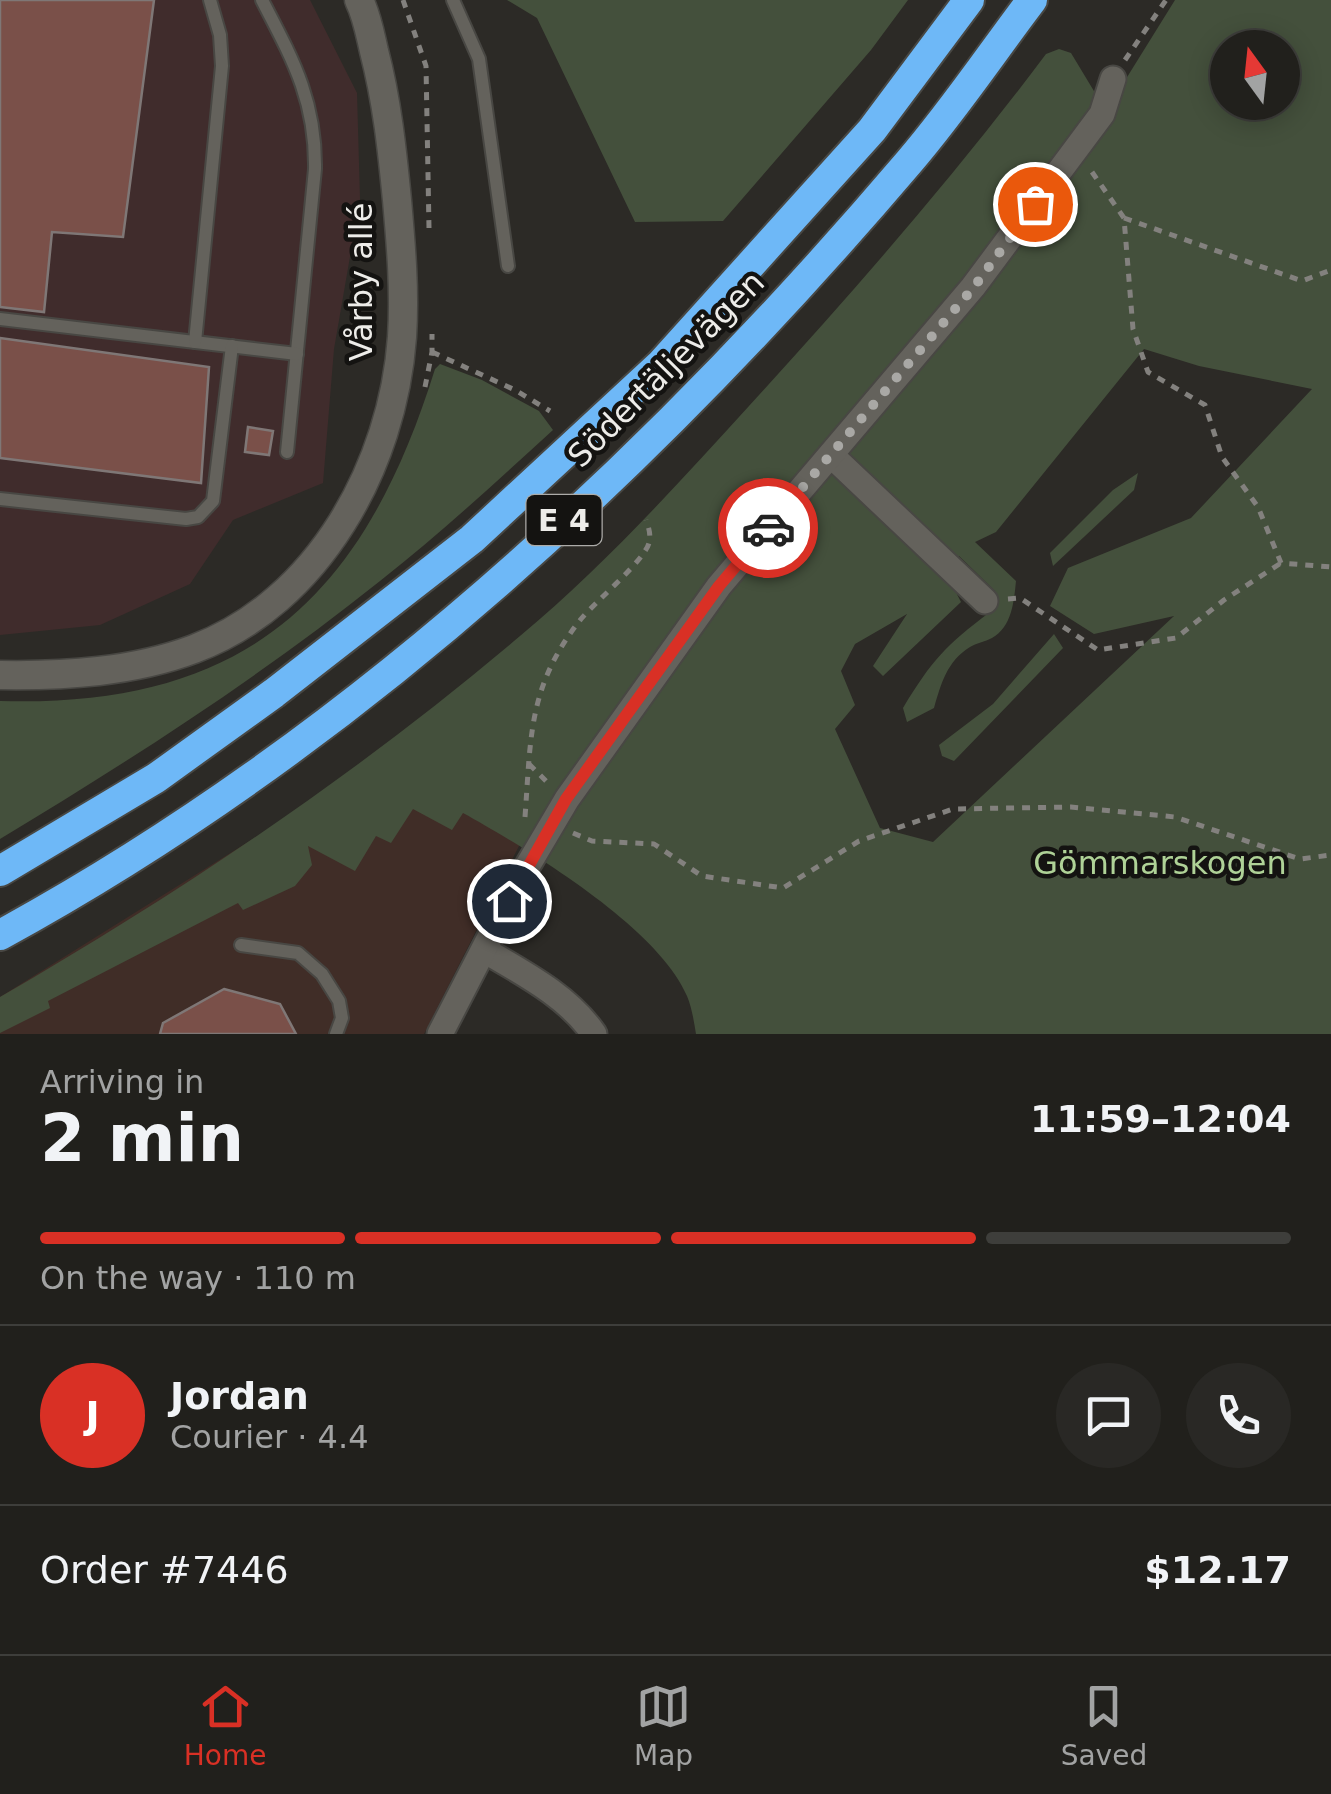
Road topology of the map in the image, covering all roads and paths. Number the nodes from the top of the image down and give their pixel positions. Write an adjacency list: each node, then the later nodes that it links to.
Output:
1 (210, 0): 17 (lane)
2 (262, 0): 19 (lane)
3 (359, 0): 28 (street, Vårby allé)
4 (403, 0): 12 (path)
5 (452, 0): 13 (lane)
6 (969, 0): 32 (highway, Södertäljevägen / E 4)
7 (1032, 0): 33 (highway, Södertäljevägen / E 4)
8 (1166, 0): 9 (path)
9 (1113, 79): 10 (street)
10 (1076, 150): 11 (path); 22 (street)
11 (1124, 218): 14 (path); 25 (path)
12 (430, 238)
13 (508, 266)
14 (1331, 270)
15 (0, 318): 17 (lane)
16 (432, 333): 20 (path)
17 (195, 342): 18 (lane)
18 (232, 346): 19 (lane); 23 (lane)
19 (297, 354): 21 (lane)
20 (550, 411)
21 (288, 452)
22 (831, 455): 27 (street); 30 (street)
23 (0, 500)
24 (646, 520): 29 (path)
25 (1281, 563): 26 (path); 27 (path)
26 (1331, 567)
27 (985, 601)
28 (0, 676)
29 (529, 764)
30 (552, 824): 31 (path); 35 (street)
31 (1331, 855)
32 (0, 871)
33 (0, 935)
34 (241, 944): 36 (lane)
35 (484, 950): 37 (street); 38 (street)
36 (336, 1034)
37 (440, 1034)
38 (594, 1034)

